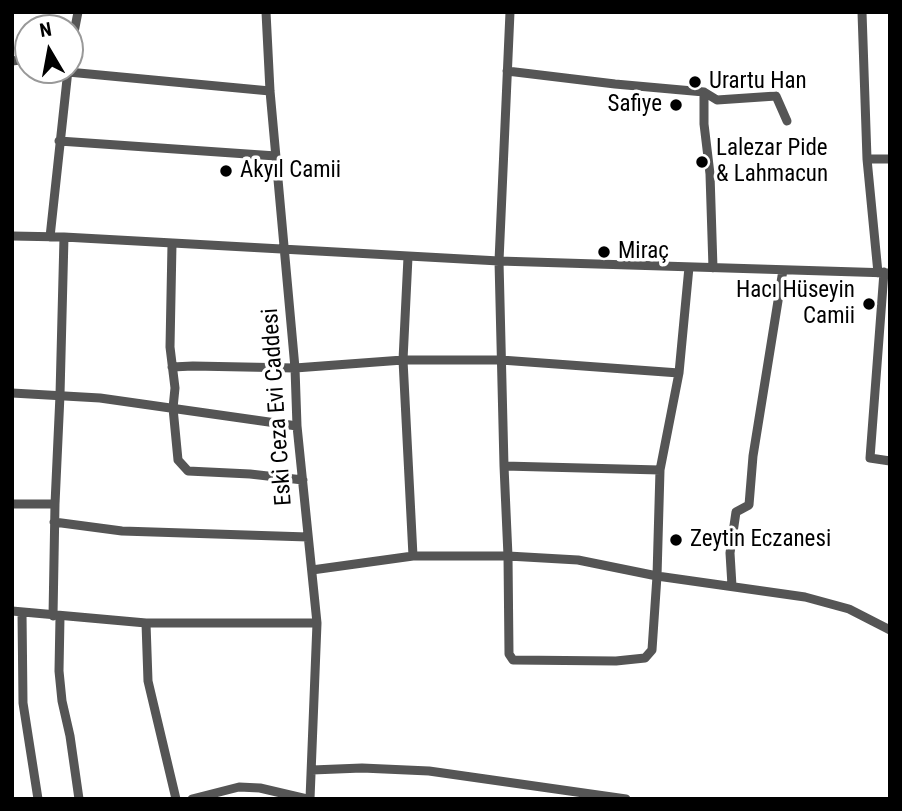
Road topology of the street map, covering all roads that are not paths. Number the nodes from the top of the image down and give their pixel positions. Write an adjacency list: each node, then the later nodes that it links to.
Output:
1 (266, 12): 7 (street, Eski Ceza Evi Caddesi)
2 (510, 12): 4 (street)
3 (862, 12): 12 (street)
4 (507, 71): 8 (street); 20 (street)
5 (84, 73): 7 (street)
6 (67, 84): 10 (street)
7 (270, 92): 11 (street, Eski Ceza Evi Caddesi)
8 (704, 92): 9 (street); 22 (street)
9 (787, 121)
10 (60, 141): 11 (street); 15 (street)
11 (276, 156): 18 (street, Eski Ceza Evi Caddesi)
12 (867, 159): 13 (street); 24 (street)
13 (890, 159)
14 (12, 236): 15 (street)
15 (50, 237): 16 (street)
16 (64, 237): 17 (street); 31 (street)
17 (173, 244): 18 (street); 27 (street)
18 (284, 249): 19 (street); 28 (street, Eski Ceza Evi Caddesi)
19 (408, 257): 20 (street); 25 (street)
20 (499, 261): 21 (street); 26 (street)
21 (689, 267): 22 (street); 29 (street)
22 (713, 268): 23 (street)
23 (783, 270): 24 (street); 46 (street)
24 (884, 273): 34 (street)
25 (403, 360): 26 (street); 28 (street); 42 (street)
26 (501, 360): 29 (street); 35 (street)
27 (172, 368): 28 (street); 32 (street)
28 (295, 368): 33 (street, Eski Ceza Evi Caddesi)
29 (678, 373): 36 (street)
30 (12, 393): 31 (street)
31 (60, 395): 32 (street); 39 (street)
32 (173, 408): 33 (street); 37 (street)
33 (297, 426): 37 (street, Eski Ceza Evi Caddesi)
34 (890, 461)
35 (504, 466): 36 (street); 43 (street)
36 (660, 470): 45 (street)
37 (303, 480): 41 (street, Eski Ceza Evi Caddesi)
38 (12, 504): 39 (street)
39 (55, 504): 40 (street)
40 (54, 522): 41 (street); 48 (street)
41 (308, 537): 44 (street, Eski Ceza Evi Caddesi)
42 (413, 556): 43 (street); 44 (street)
43 (509, 556): 45 (street); 45 (street)
44 (312, 570): 50 (street, Eski Ceza Evi Caddesi)
45 (657, 576): 46 (street)
46 (732, 586): 51 (street)
47 (17, 612): 48 (street); 53 (street)
48 (56, 616): 49 (street); 54 (street)
49 (145, 623): 50 (street); 55 (street)
50 (317, 623): 52 (street, Eski Ceza Evi Caddesi)
51 (890, 630)
52 (312, 770): 57 (street, Eski Ceza Evi Caddesi); 58 (street)
53 (38, 799)
54 (79, 799)
55 (176, 799)
56 (192, 799): 57 (street)
57 (309, 799)
58 (626, 799)

